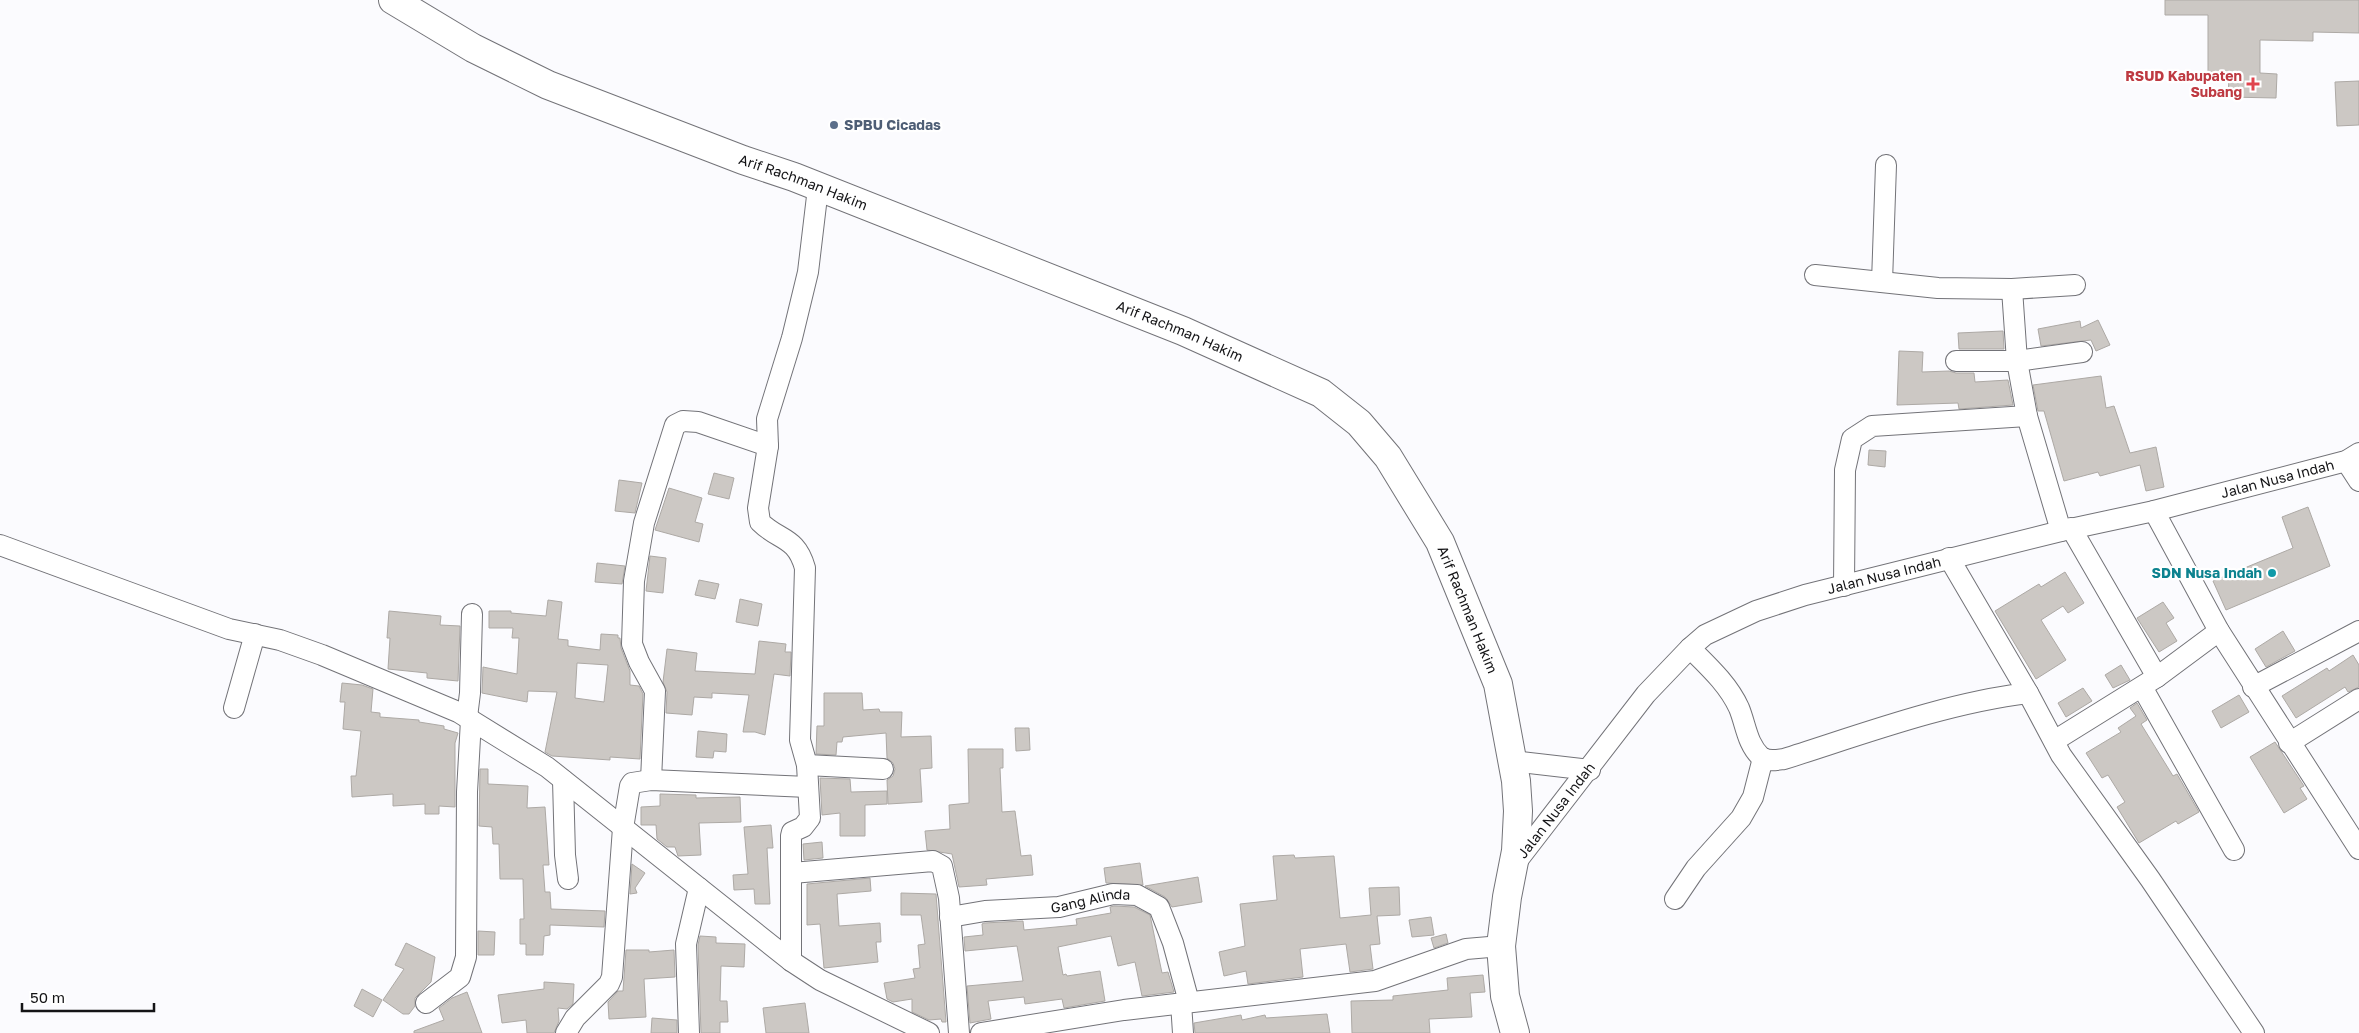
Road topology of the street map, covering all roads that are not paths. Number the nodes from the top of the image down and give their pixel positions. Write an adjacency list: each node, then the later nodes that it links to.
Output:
1 (393, 0): 3 (main road, Arif Rachman Hakim)
2 (1886, 165): 5 (street)
3 (818, 188): 12 (street); 34 (main road, Arif Rachman Hakim)
4 (1814, 275): 5 (street)
5 (1882, 282): 7 (street)
6 (2075, 285): 7 (street)
7 (2012, 289): 9 (street)
8 (2082, 352): 9 (street)
9 (2018, 361): 10 (street); 11 (street)
10 (1956, 362)
11 (2027, 416): 16 (street); 19 (street)
12 (768, 446): 35 (street); 39 (street)
13 (2353, 457): 14 (street); 15 (street, Jalan Nusa Indah)
14 (2359, 481)
15 (2154, 511): 16 (street, Jalan Nusa Indah); 21 (street)
16 (2066, 529): 18 (street, Jalan Nusa Indah); 25 (street)
17 (0, 545): 23 (street)
18 (1949, 558): 19 (street, Jalan Nusa Indah); 27 (street)
19 (1844, 586): 24 (street, Jalan Nusa Indah)
20 (472, 614): 30 (street)
21 (2219, 631): 25 (street); 26 (street)
22 (2359, 631): 26 (street)
23 (255, 634): 29 (street); 30 (street)
24 (1690, 648): 33 (street); 37 (street, Jalan Nusa Indah)
25 (2149, 682): 31 (street); 42 (street)
26 (2253, 687): 32 (street)
27 (2028, 693): 31 (street); 33 (street)
28 (2359, 699): 32 (street)
29 (234, 708)
30 (469, 718): 38 (street); 52 (street)
31 (2054, 741): 61 (street)
32 (2289, 743): 43 (street)
33 (1763, 758): 48 (street)
34 (1512, 761): 37 (street); 44 (main road, Arif Rachman Hakim)
35 (807, 765): 36 (street); 40 (street)
36 (883, 769)
37 (1590, 770): 44 (street, Jalan Nusa Indah)
38 (563, 780): 41 (street); 46 (street)
39 (651, 780): 40 (street); 41 (street)
40 (808, 788): 45 (street)
41 (623, 828): 47 (street); 54 (street)
42 (2234, 850)
43 (2359, 850)
44 (1513, 867): 50 (main road, Arif Rachman Hakim)
45 (792, 873): 49 (street); 51 (street)
46 (568, 879)
47 (699, 888): 51 (street); 55 (street)
48 (1675, 899)
49 (950, 917): 53 (street, Gang Alinda); 57 (street)
50 (1501, 946): 53 (street); 60 (main road, Arif Rachman Hakim)
51 (791, 961): 56 (street)
52 (426, 1003)
53 (1185, 1003): 58 (street); 59 (street, Gang Alinda)
54 (566, 1033)
55 (689, 1033)
56 (929, 1033)
57 (959, 1033)
58 (981, 1033)
59 (1184, 1033)
60 (1515, 1033)
61 (2254, 1033)

